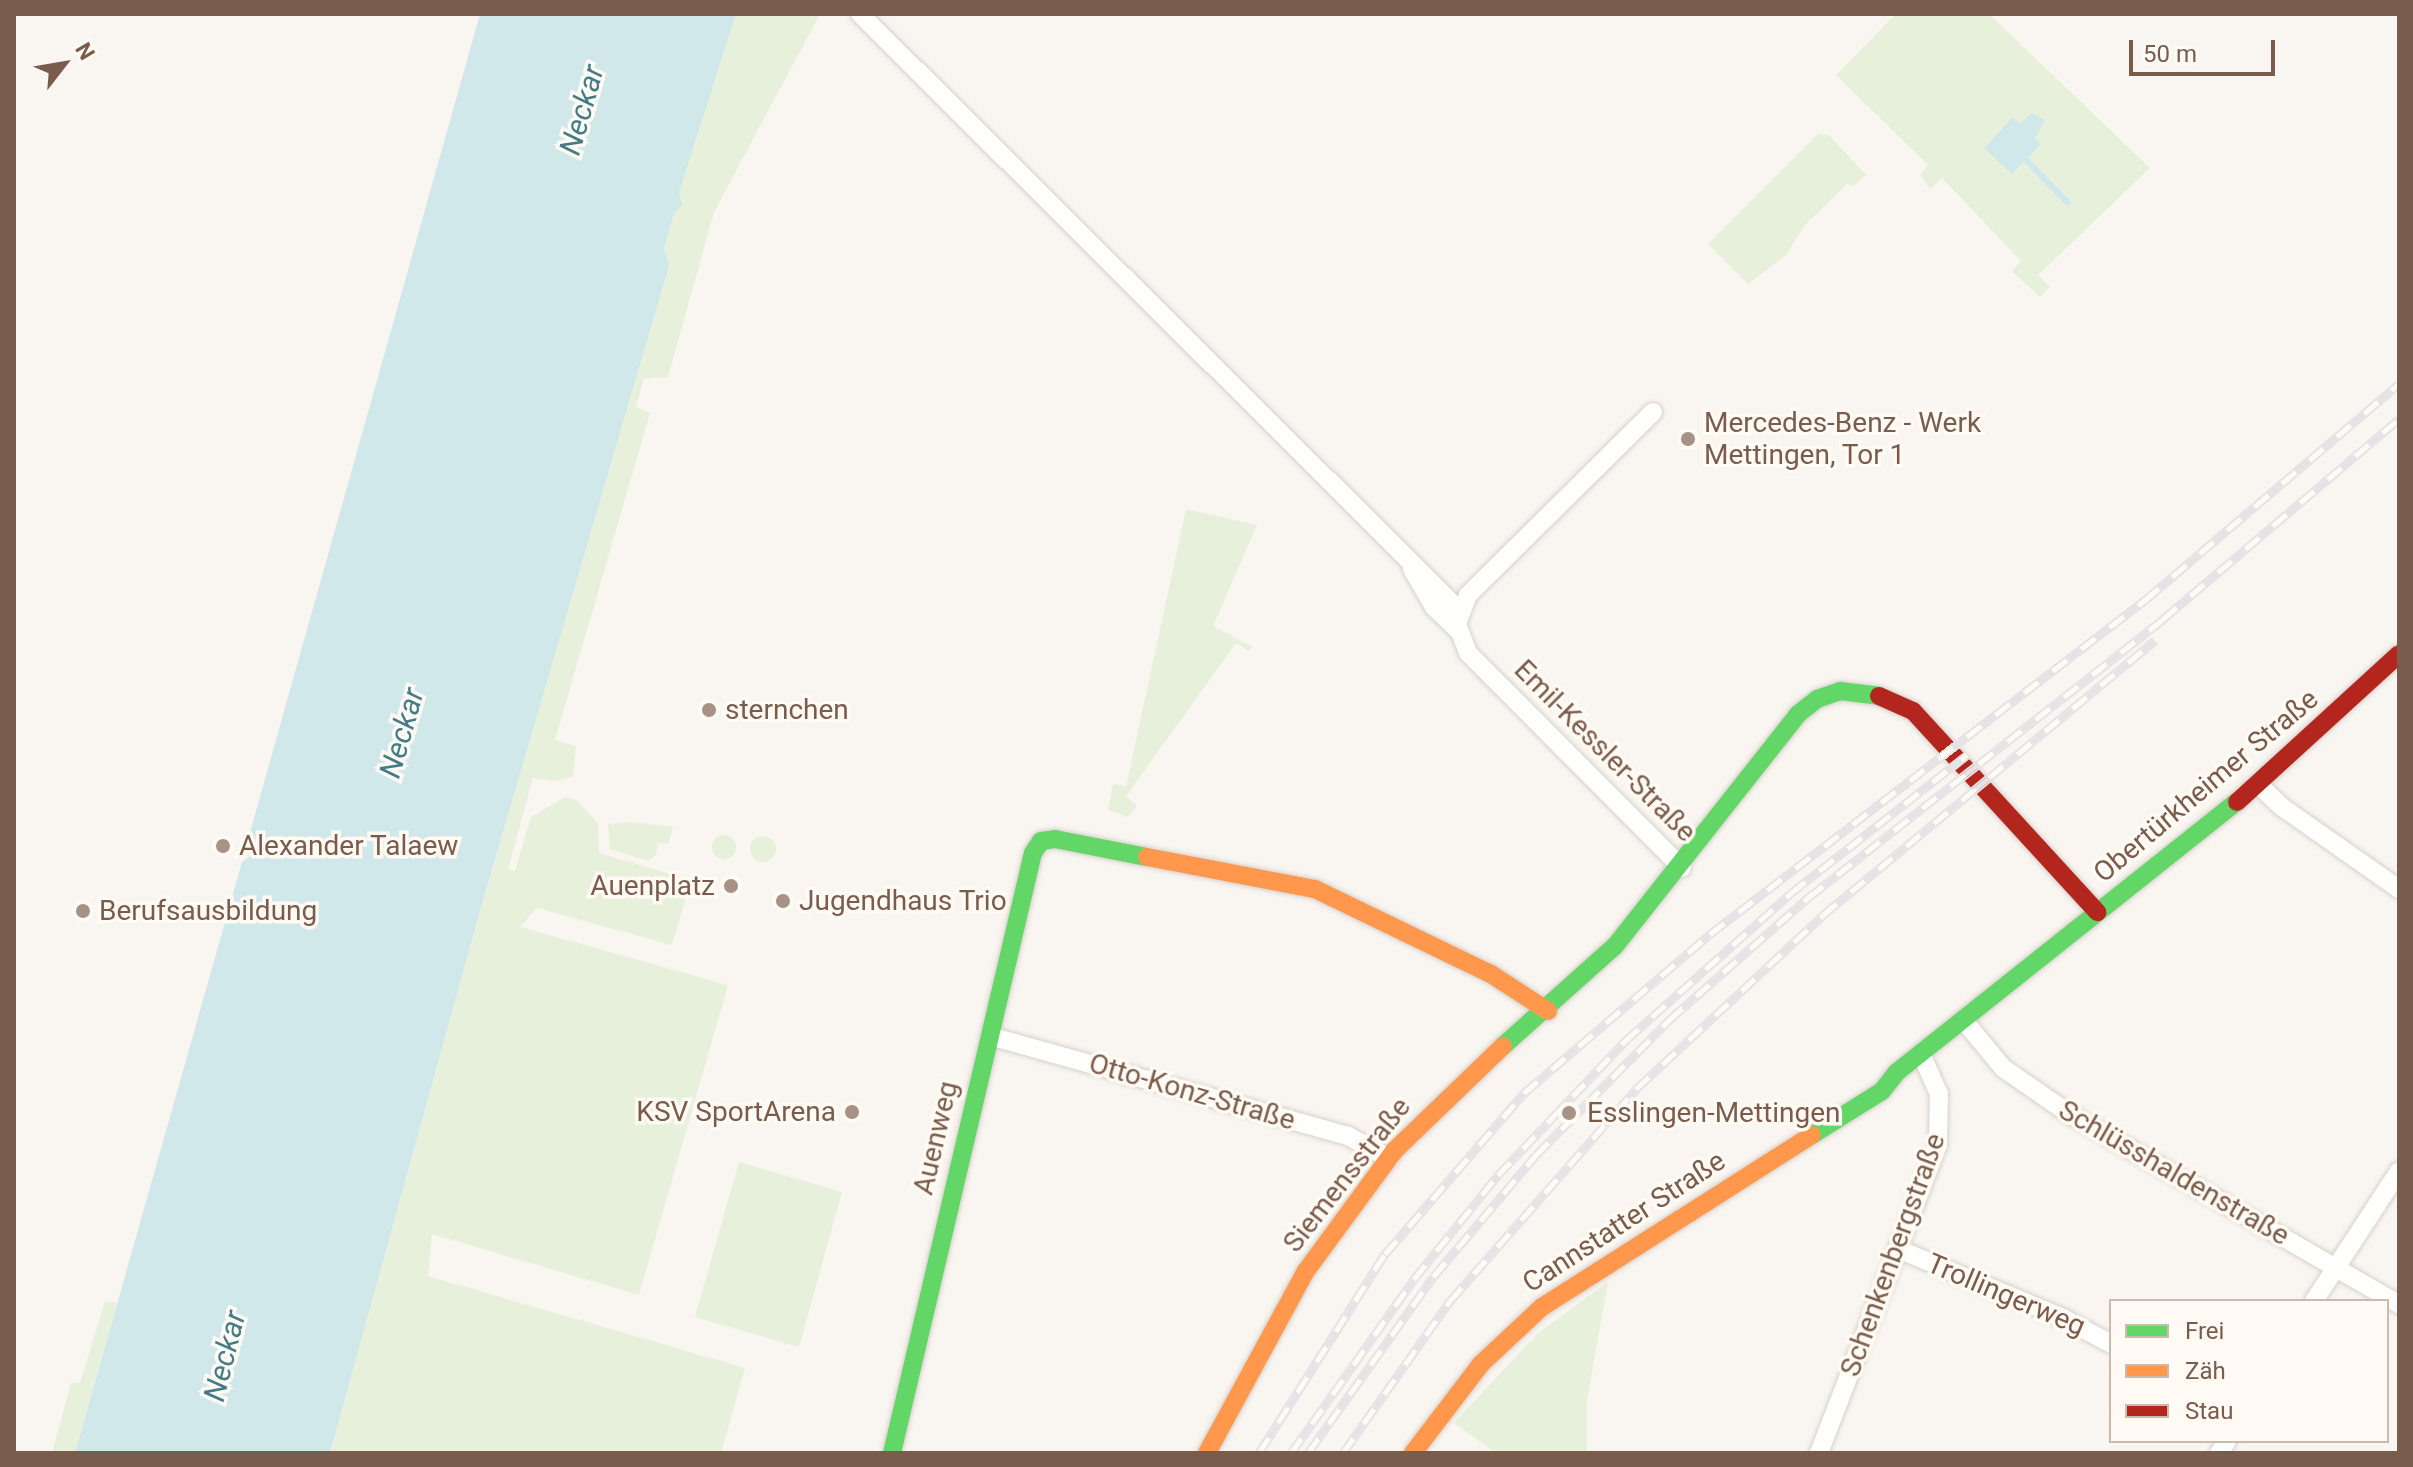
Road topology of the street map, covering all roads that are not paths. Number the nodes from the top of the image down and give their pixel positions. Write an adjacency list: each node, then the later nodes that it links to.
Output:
1 (860, 14): 3 (street, Emil-Kessler-Straße)
2 (1653, 412): 3 (street)
3 (1458, 619): 6 (street, Emil-Kessler-Straße)
4 (2399, 654): 5 (street, Obertürkheimer Straße)
5 (2258, 784): 7 (street); 8 (street, Obertürkheimer Straße)
6 (1682, 868): 8 (street, Emil-Kessler-Straße); 10 (street, Siemensstraße)
7 (2399, 889)
8 (2097, 912): 9 (street, Obertürkheimer Straße)
9 (2045, 956): 11 (street, Cannstatter Straße)
10 (1548, 1011): 12 (street, Auenweg); 15 (street, Siemensstraße)
11 (1965, 1022): 13 (street, Cannstatter Straße); 18 (street, Schlüsshaldenstraße)
12 (990, 1036): 15 (street, Otto-Konz-Straße); 22 (street, Auenweg)
13 (1922, 1056): 14 (street, Cannstatter Straße); 17 (street, Schenkenbergstraße)
14 (1897, 1072): 24 (street, Cannstatter Straße); 25 (street, Cannstatter Straße)
15 (1389, 1158): 23 (street, Siemensstraße)
16 (2399, 1171): 18 (street)
17 (1898, 1249): 21 (street, Trollingerweg); 26 (street, Schenkenbergstraße)
18 (2335, 1266): 19 (street); 20 (street, Schlüsshaldenstraße)
19 (2315, 1299)
20 (2399, 1304)
21 (2109, 1343)
22 (892, 1453)
23 (1207, 1453)
24 (1393, 1453)
25 (1413, 1453)
26 (1819, 1453)

